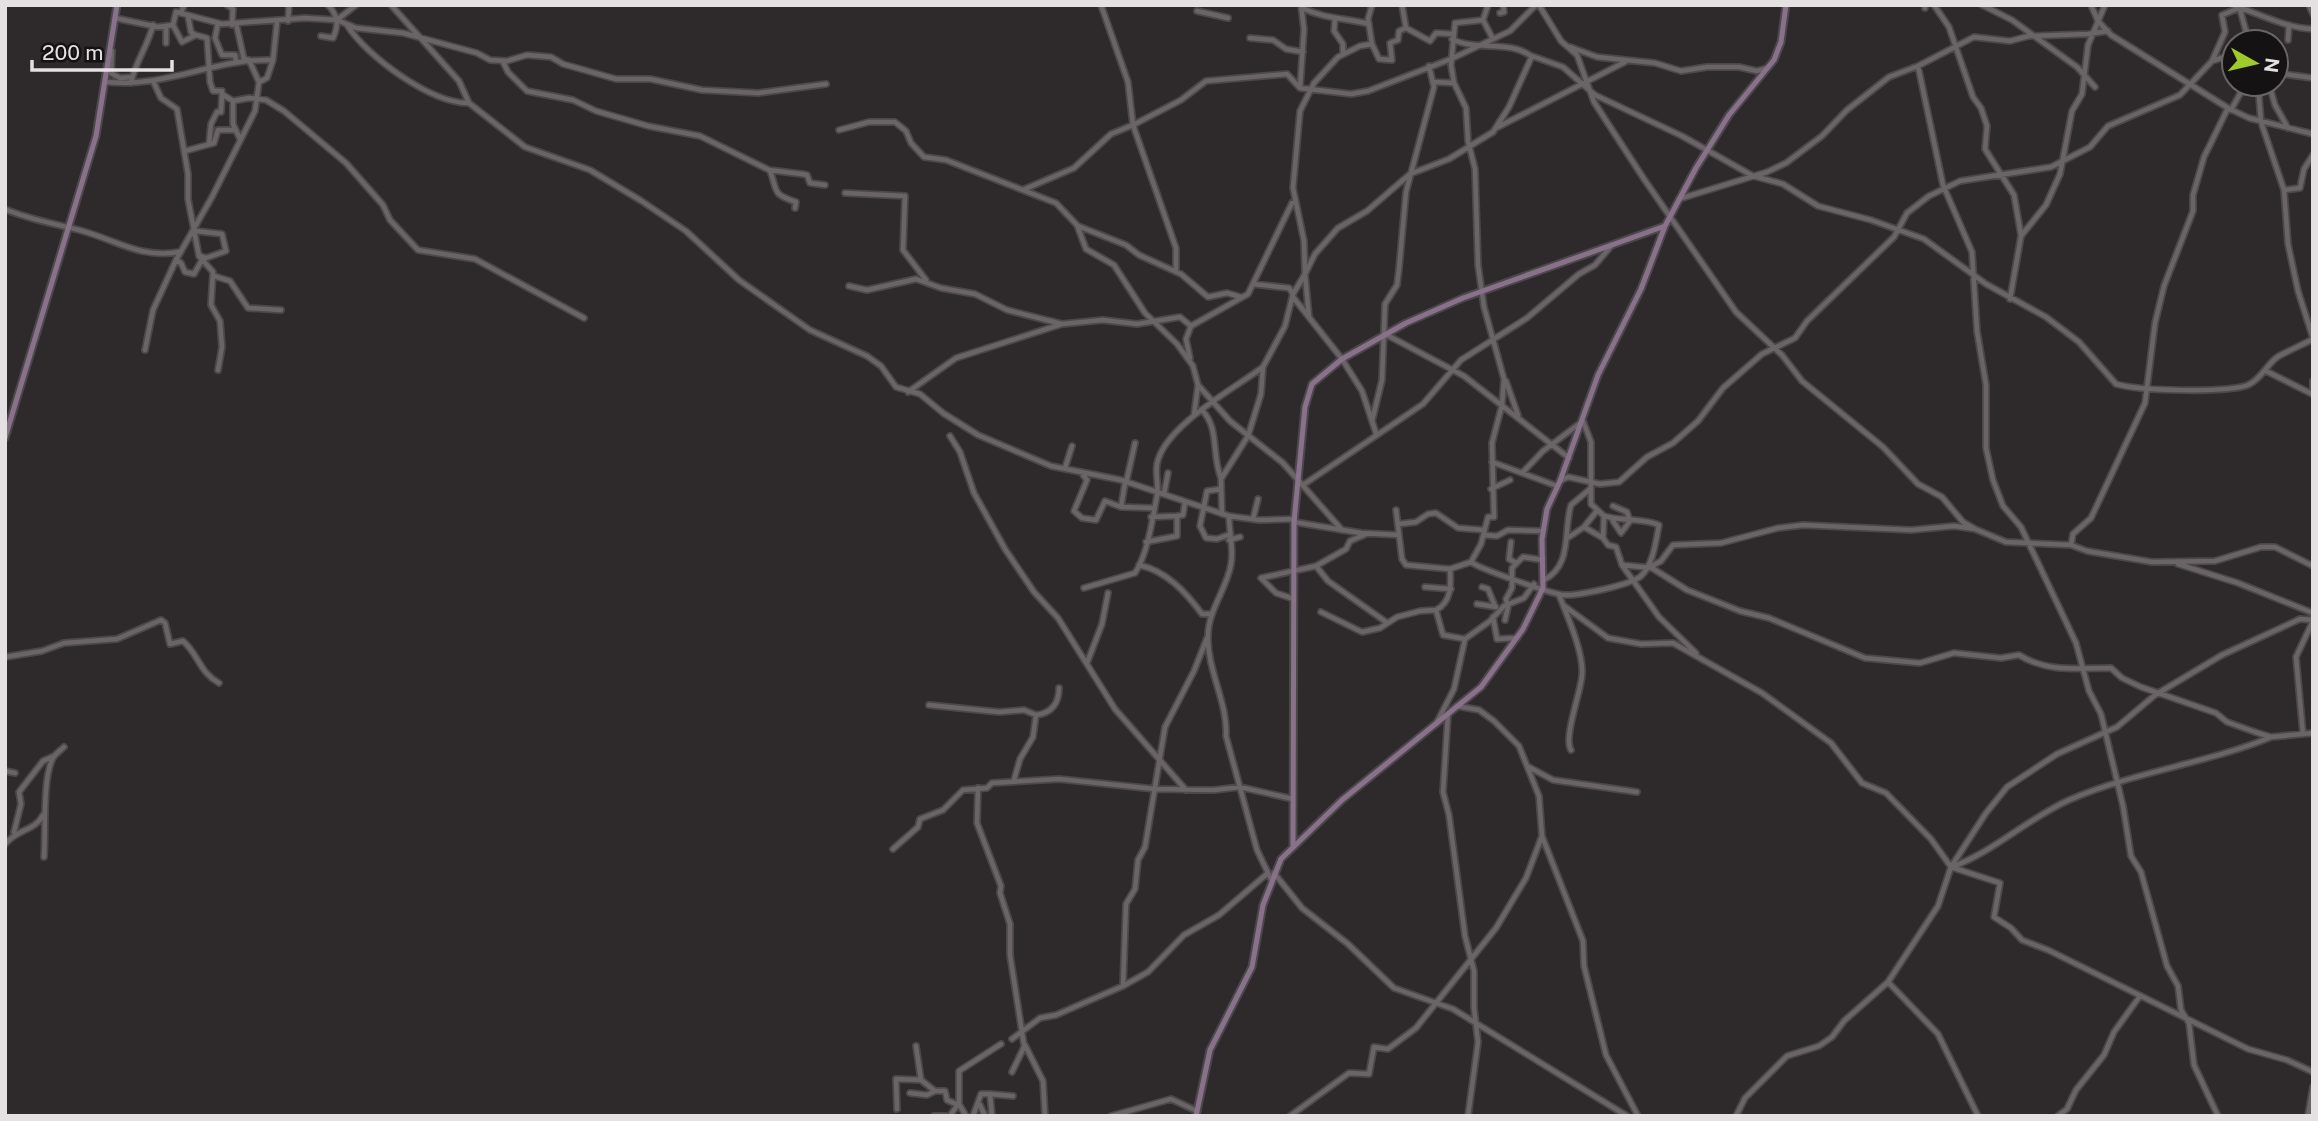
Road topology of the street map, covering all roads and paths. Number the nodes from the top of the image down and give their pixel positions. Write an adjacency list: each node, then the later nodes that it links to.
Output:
1 (117, 5): 29 (street)
2 (184, 5): 25 (street)
3 (227, 5): 38 (street)
4 (289, 5): 35 (street)
5 (328, 5): 33 (street)
6 (356, 5): 33 (street)
7 (391, 5): 54 (street)
8 (1101, 5): 103 (street)
9 (1372, 5): 39 (street)
10 (1402, 5): 46 (street)
11 (1488, 5): 34 (street)
12 (1503, 5): 26 (street)
13 (1537, 5): 56 (street); 62 (street)
14 (1786, 5): 77 (street)
15 (1934, 5): 61 (street)
16 (1982, 5): 23 (street)
17 (2091, 5): 32 (street)
18 (2105, 5): 32 (street)
19 (2233, 5): 21 (street)
20 (2309, 5): 27 (street)
21 (2240, 6): 43 (street); 45 (street); 72 (street)
22 (1302, 7): 31 (street); 63 (street)
23 (1992, 8): 53 (street)
24 (1197, 11): 30 (street)
25 (181, 13): 28 (street); 41 (street)
26 (1500, 13)
27 (2313, 14)
28 (188, 16): 37 (street); 50 (street)
29 (116, 18): 40 (street); 57 (street)
30 (1228, 18)
31 (1335, 19): 39 (street); 64 (street)
32 (2098, 19): 48 (street); 49 (street)
33 (337, 20): 35 (street); 42 (street); 51 (street)
34 (1483, 20): 52 (street); 56 (street)
35 (288, 21): 36 (street)
36 (277, 22): 38 (street); 69 (street)
37 (218, 23): 38 (street); 70 (street)
38 (234, 24): 67 (street)
39 (1369, 24): 59 (street)
40 (153, 25): 44 (street); 81 (street)
41 (173, 25): 44 (street); 50 (street)
42 (347, 25): 54 (street); 100 (street)
43 (2289, 26): 47 (street)
44 (166, 28): 58 (street)
45 (2246, 28)
46 (1406, 29): 52 (street); 59 (street)
47 (2313, 29)
48 (2108, 31): 49 (street); 89 (street)
49 (2092, 34): 53 (street); 78 (street)
50 (196, 35): 76 (street)
51 (321, 36)
52 (1452, 36): 60 (street); 68 (street)
53 (2031, 36): 61 (street); 78 (street)
54 (418, 38): 71 (street); 100 (street)
55 (1250, 38): 63 (street)
56 (1493, 39): 60 (street)
57 (112, 43): 81 (street); 82 (street)
58 (166, 43)
59 (1372, 44): 64 (street)
60 (1476, 46): 65 (street); 68 (street)
61 (1955, 46): 75 (street); 118 (street)
62 (1569, 47): 73 (street); 85 (street)
63 (1303, 52): 91 (street)
64 (1343, 52): 92 (street)
65 (1532, 56): 85 (street); 105 (street)
66 (2220, 58): 72 (street)
67 (244, 59): 69 (street); 70 (street); 83 (street)
68 (1451, 59): 74 (street); 87 (street)
69 (273, 60): 83 (street)
70 (236, 61): 76 (street)
71 (503, 61): 88 (street); 116 (street)
72 (2212, 61): 89 (street)
73 (1626, 62): 77 (street); 85 (street)
74 (1429, 66): 84 (street); 92 (street)
75 (1918, 66): 119 (street); 121 (street)
76 (209, 68): 86 (street); 94 (street)
77 (1768, 68): 112 (street)
78 (2083, 75): 90 (street); 115 (street)
79 (2290, 75): 80 (street)
80 (2313, 78)
81 (131, 80): 82 (street); 86 (street)
82 (106, 82): 132 (street)
83 (259, 82): 98 (street)
84 (1434, 82): 87 (street); 117 (street)
85 (1585, 82): 93 (street); 105 (street)
86 (154, 83): 113 (street)
87 (1454, 83): 111 (street)
88 (827, 84)
89 (2190, 85): 101 (street); 115 (street)
90 (2095, 87)
91 (1300, 89): 92 (street); 103 (street)
92 (1313, 89): 125 (street)
93 (1590, 90): 112 (street); 129 (street)
94 (222, 94): 99 (street); 110 (street)
95 (2237, 98): 101 (street)
96 (2259, 98): 102 (street)
97 (2273, 98): 104 (street)
98 (256, 99): 99 (street); 109 (street); 153 (street)
99 (233, 101): 106 (street)
100 (468, 103): 172 (street)
101 (2229, 109): 102 (street); 171 (street)
102 (2261, 122): 104 (street); 123 (street)
103 (1133, 125): 122 (street); 140 (street)
104 (2288, 128): 108 (street)
105 (1494, 129): 111 (street)
106 (234, 130): 109 (street); 110 (street)
107 (839, 130): 122 (street)
108 (2313, 134)
109 (240, 139): 134 (street)
110 (209, 144): 113 (street)
111 (1469, 147): 117 (street); 147 (street)
112 (1707, 150): 119 (street); 126 (street)
113 (185, 151): 134 (street)
114 (2313, 155): 123 (street)
115 (2062, 161): 118 (street); 135 (street)
116 (769, 170): 120 (street); 127 (street)
117 (1410, 174): 142 (street); 157 (street)
118 (2001, 174): 121 (street); 135 (street)
119 (1753, 176): 126 (street); 133 (street)
120 (825, 185)
121 (1946, 187): 133 (street); 141 (street)
122 (1024, 189): 130 (street)
123 (2284, 190): 158 (street)
124 (845, 193): 144 (street)
125 (1294, 197): 142 (street); 145 (street)
126 (1679, 199): 129 (street)
127 (795, 208)
128 (5, 209): 132 (street)
129 (1670, 216): 131 (street); 160 (street)
130 (1077, 225): 140 (street); 154 (street)
131 (1665, 226): 136 (street); 180 (street)
132 (68, 228): 137 (street); 184 (street)
133 (1898, 229): 141 (street); 160 (street)
134 (195, 230): 137 (street); 138 (street); 138 (street)
135 (2021, 236): 150 (street)
136 (1613, 244): 147 (street); 159 (street)
137 (180, 252): 139 (street)
138 (201, 258): 139 (street); 143 (street)
139 (176, 260): 161 (street)
140 (1176, 272): 149 (street)
141 (1971, 272): 150 (street); 235 (street)
142 (1305, 274): 148 (street); 152 (street)
143 (214, 276): 151 (street); 165 (street)
144 (928, 282): 146 (street); 155 (street)
145 (1253, 284): 148 (street); 149 (street)
146 (849, 286)
147 (1483, 292): 157 (street); 159 (street)
148 (1293, 295): 152 (street); 164 (street)
149 (1242, 297): 156 (street)
150 (2010, 299): 171 (street)
151 (281, 310)
152 (1309, 317): 162 (street)
153 (584, 318)
154 (1153, 320): 155 (street); 156 (street); 163 (street)
155 (1062, 324): 172 (street)
156 (1191, 326): 163 (street)
157 (1384, 335): 162 (street); 166 (street); 179 (street)
158 (2313, 339): 168 (street)
159 (1494, 341): 166 (street); 167 (street)
160 (1774, 348): 199 (street); 223 (street)
161 (145, 350)
162 (1342, 359): 179 (street); 196 (street)
163 (1194, 366): 170 (street)
164 (1264, 367): 174 (street); 183 (street)
165 (218, 370)
166 (1454, 370): 175 (street); 181 (street)
167 (1502, 370): 175 (street); 178 (street)
168 (2266, 372): 171 (street); 173 (street)
169 (2313, 381): 173 (street)
170 (1198, 385): 174 (street); 177 (street)
171 (2147, 388): 236 (street)
172 (908, 392): 190 (street)
173 (2313, 394)
174 (1211, 403): 176 (street); 183 (street)
175 (1502, 405): 178 (street); 189 (street)
176 (1202, 410): 177 (street); 194 (street)
177 (1194, 416): 202 (street)
178 (1519, 416): 186 (street)
179 (1372, 421): 181 (street)
180 (1583, 421): 186 (street); 188 (street); 199 (street)
181 (1376, 433): 196 (street)
182 (950, 436): 279 (street)
183 (1248, 436): 194 (street); 196 (street)
184 (5, 438)
185 (1135, 443): 197 (street)
186 (1554, 445): 188 (street); 191 (street)
187 (1072, 446): 190 (street)
188 (1569, 457): 198 (street)
189 (1492, 462): 191 (street); 201 (street)
190 (1065, 468): 193 (street)
191 (1523, 472): 198 (street)
192 (1168, 473): 203 (street)
193 (1083, 475): 197 (street); 208 (street)
194 (1221, 479): 200 (street)
195 (1510, 480): 201 (street)
196 (1300, 482): 218 (street); 224 (street)
197 (1126, 483): 202 (street); 208 (street)
198 (1559, 484): 199 (street); 225 (street)
199 (1590, 486): 211 (street); 231 (street)
200 (1221, 489): 206 (street); 212 (street)
201 (1491, 489): 226 (street)
202 (1157, 492): 203 (street); 209 (street)
203 (1164, 494): 205 (street)
204 (1258, 499): 217 (street)
205 (1185, 502): 206 (street); 213 (street)
206 (1202, 505): 212 (street); 229 (street)
207 (1613, 506): 220 (street)
208 (1121, 507): 209 (street)
209 (1153, 508): 216 (street)
210 (1396, 510): 221 (street)
211 (1596, 512): 215 (street); 222 (street)
212 (1222, 514): 214 (street)
213 (1177, 516): 216 (street); 233 (street)
214 (1229, 516): 217 (street); 229 (street)
215 (1604, 516): 219 (street); 232 (street)
216 (1151, 517): 233 (street)
217 (1253, 519): 218 (street)
218 (1294, 520): 224 (street); 246 (street)
219 (1613, 520): 220 (street); 220 (street)
220 (1630, 521): 245 (street)
221 (1399, 524): 226 (street); 228 (street)
222 (1584, 527): 231 (street); 232 (street)
223 (1975, 529): 235 (street); 245 (street)
224 (1342, 530): 227 (street)
225 (1543, 531): 226 (street); 237 (street)
226 (1484, 533): 238 (street)
227 (1366, 534): 228 (street); 243 (street)
228 (1399, 536): 247 (street)
229 (1229, 537): 230 (street); 269 (street)
230 (1240, 537)
231 (1569, 537): 249 (street)
232 (1603, 538): 242 (street)
233 (1146, 542): 241 (street)
234 (1511, 542): 240 (street)
235 (2026, 543): 236 (street); 280 (street)
236 (2071, 545): 239 (street)
237 (1543, 559): 240 (street); 249 (street)
238 (1471, 562): 247 (street); 248 (street)
239 (2174, 563): 244 (street); 268 (street)
240 (1516, 564): 248 (street)
241 (1139, 565): 254 (street); 260 (street)
242 (1622, 565): 245 (street); 250 (street)
243 (1316, 566): 246 (street); 273 (street)
244 (2313, 566)
245 (1648, 568): 250 (street); 280 (street)
246 (1294, 569): 261 (street); 261 (street)
247 (1450, 569): 257 (street)
248 (1512, 578): 251 (street); 263 (street)
249 (1544, 580): 256 (street)
250 (1635, 580): 259 (street); 277 (street)
251 (1534, 584): 256 (street); 263 (street)
252 (1425, 587): 257 (street)
253 (1482, 587): 265 (street)
254 (1084, 588)
255 (1190, 588): 260 (street)
256 (1543, 588): 259 (street); 275 (street)
257 (1451, 589): 266 (street)
258 (1108, 593): 279 (street)
259 (1558, 594): 264 (street)
260 (1185, 596): 269 (street)
261 (1294, 599): 308 (street)
262 (1477, 604): 265 (street)
263 (1506, 604): 265 (street); 271 (street)
264 (1563, 605): 277 (street); 295 (street)
265 (1497, 608): 270 (street)
266 (1436, 610): 273 (street); 276 (street)
267 (1321, 612): 273 (street)
268 (2313, 613)
269 (1211, 614): 274 (street)
270 (1493, 616): 275 (street); 276 (street)
271 (1505, 620)
272 (2313, 621): 283 (street); 288 (street)
273 (1386, 622)
274 (1208, 637): 297 (street); 303 (street)
275 (1517, 638): 285 (street)
276 (1465, 639): 289 (street)
277 (1699, 656): 316 (street)
278 (5, 657): 281 (street)
279 (1086, 663): 297 (street)
280 (2084, 667): 283 (street); 290 (street)
281 (219, 682)
282 (1059, 688): 287 (street)
283 (2161, 693): 290 (street); 293 (street)
284 (929, 705): 287 (street)
285 (1457, 706): 286 (street); 298 (street)
286 (1448, 714): 289 (street); 318 (street)
287 (1036, 715): 301 (street)
288 (2302, 720): 291 (street); 292 (street)
289 (1436, 724): 313 (street)
290 (2106, 732): 302 (street); 316 (street)
291 (2313, 733): 292 (street)
292 (2302, 734): 293 (street)
293 (2271, 737): 302 (street)
294 (64, 747): 296 (street)
295 (1571, 750)
296 (53, 757): 309 (street); 310 (street)
297 (1159, 759): 305 (street); 306 (street)
298 (1527, 766): 307 (street); 311 (street)
299 (5, 771): 300 (street)
300 (15, 773)
301 (1014, 780): 304 (street); 305 (street)
302 (2118, 782): 316 (street); 323 (street)
303 (1240, 787): 306 (street); 308 (street); 317 (street)
304 (978, 788): 314 (street); 325 (street)
305 (1156, 789): 306 (street); 320 (street)
306 (1186, 790)
307 (1637, 792)
308 (1293, 799): 313 (street)
309 (45, 811): 310 (street); 315 (street)
310 (14, 832): 312 (street)
311 (1542, 836): 318 (street); 354 (street)
312 (5, 844)
313 (1293, 846): 317 (street)
314 (893, 849)
315 (44, 857)
316 (1951, 867): 319 (street); 321 (street)
317 (1271, 875): 320 (street); 322 (street); 342 (street)
318 (1472, 960): 322 (street); 324 (street)
319 (1888, 982): 355 (street); 356 (street)
320 (1124, 986): 325 (street)
321 (2140, 996): 323 (street); 357 (street)
322 (1436, 1002): 324 (street); 351 (street)
323 (2185, 1018): 331 (street); 358 (street)
324 (1476, 1023): 352 (street); 353 (street)
325 (1021, 1030): 326 (street); 328 (street)
326 (1012, 1039)
327 (1001, 1044): 338 (street)
328 (1024, 1045): 330 (street); 349 (street)
329 (916, 1046): 332 (street)
330 (1012, 1072)
331 (2313, 1072)
332 (921, 1080): 334 (street); 340 (street)
333 (2313, 1087): 359 (street)
334 (935, 1091): 335 (street); 338 (street)
335 (911, 1093)
336 (990, 1094): 337 (street); 339 (street); 348 (street)
337 (1013, 1096)
338 (957, 1104): 344 (street); 345 (street)
339 (979, 1104): 346 (street); 347 (street)
340 (897, 1108)
341 (2313, 1108): 359 (street)
342 (1197, 1114): 350 (street)
343 (934, 1116): 344 (street)
344 (948, 1116)
345 (966, 1116)
346 (973, 1116)
347 (985, 1116)
348 (992, 1116)
349 (1045, 1116)
350 (1111, 1116)
351 (1290, 1116)
352 (1468, 1116)
353 (1628, 1116)
354 (1638, 1116)
355 (1736, 1116)
356 (1978, 1116)
357 (2058, 1116)
358 (2218, 1116)
359 (2308, 1116)

